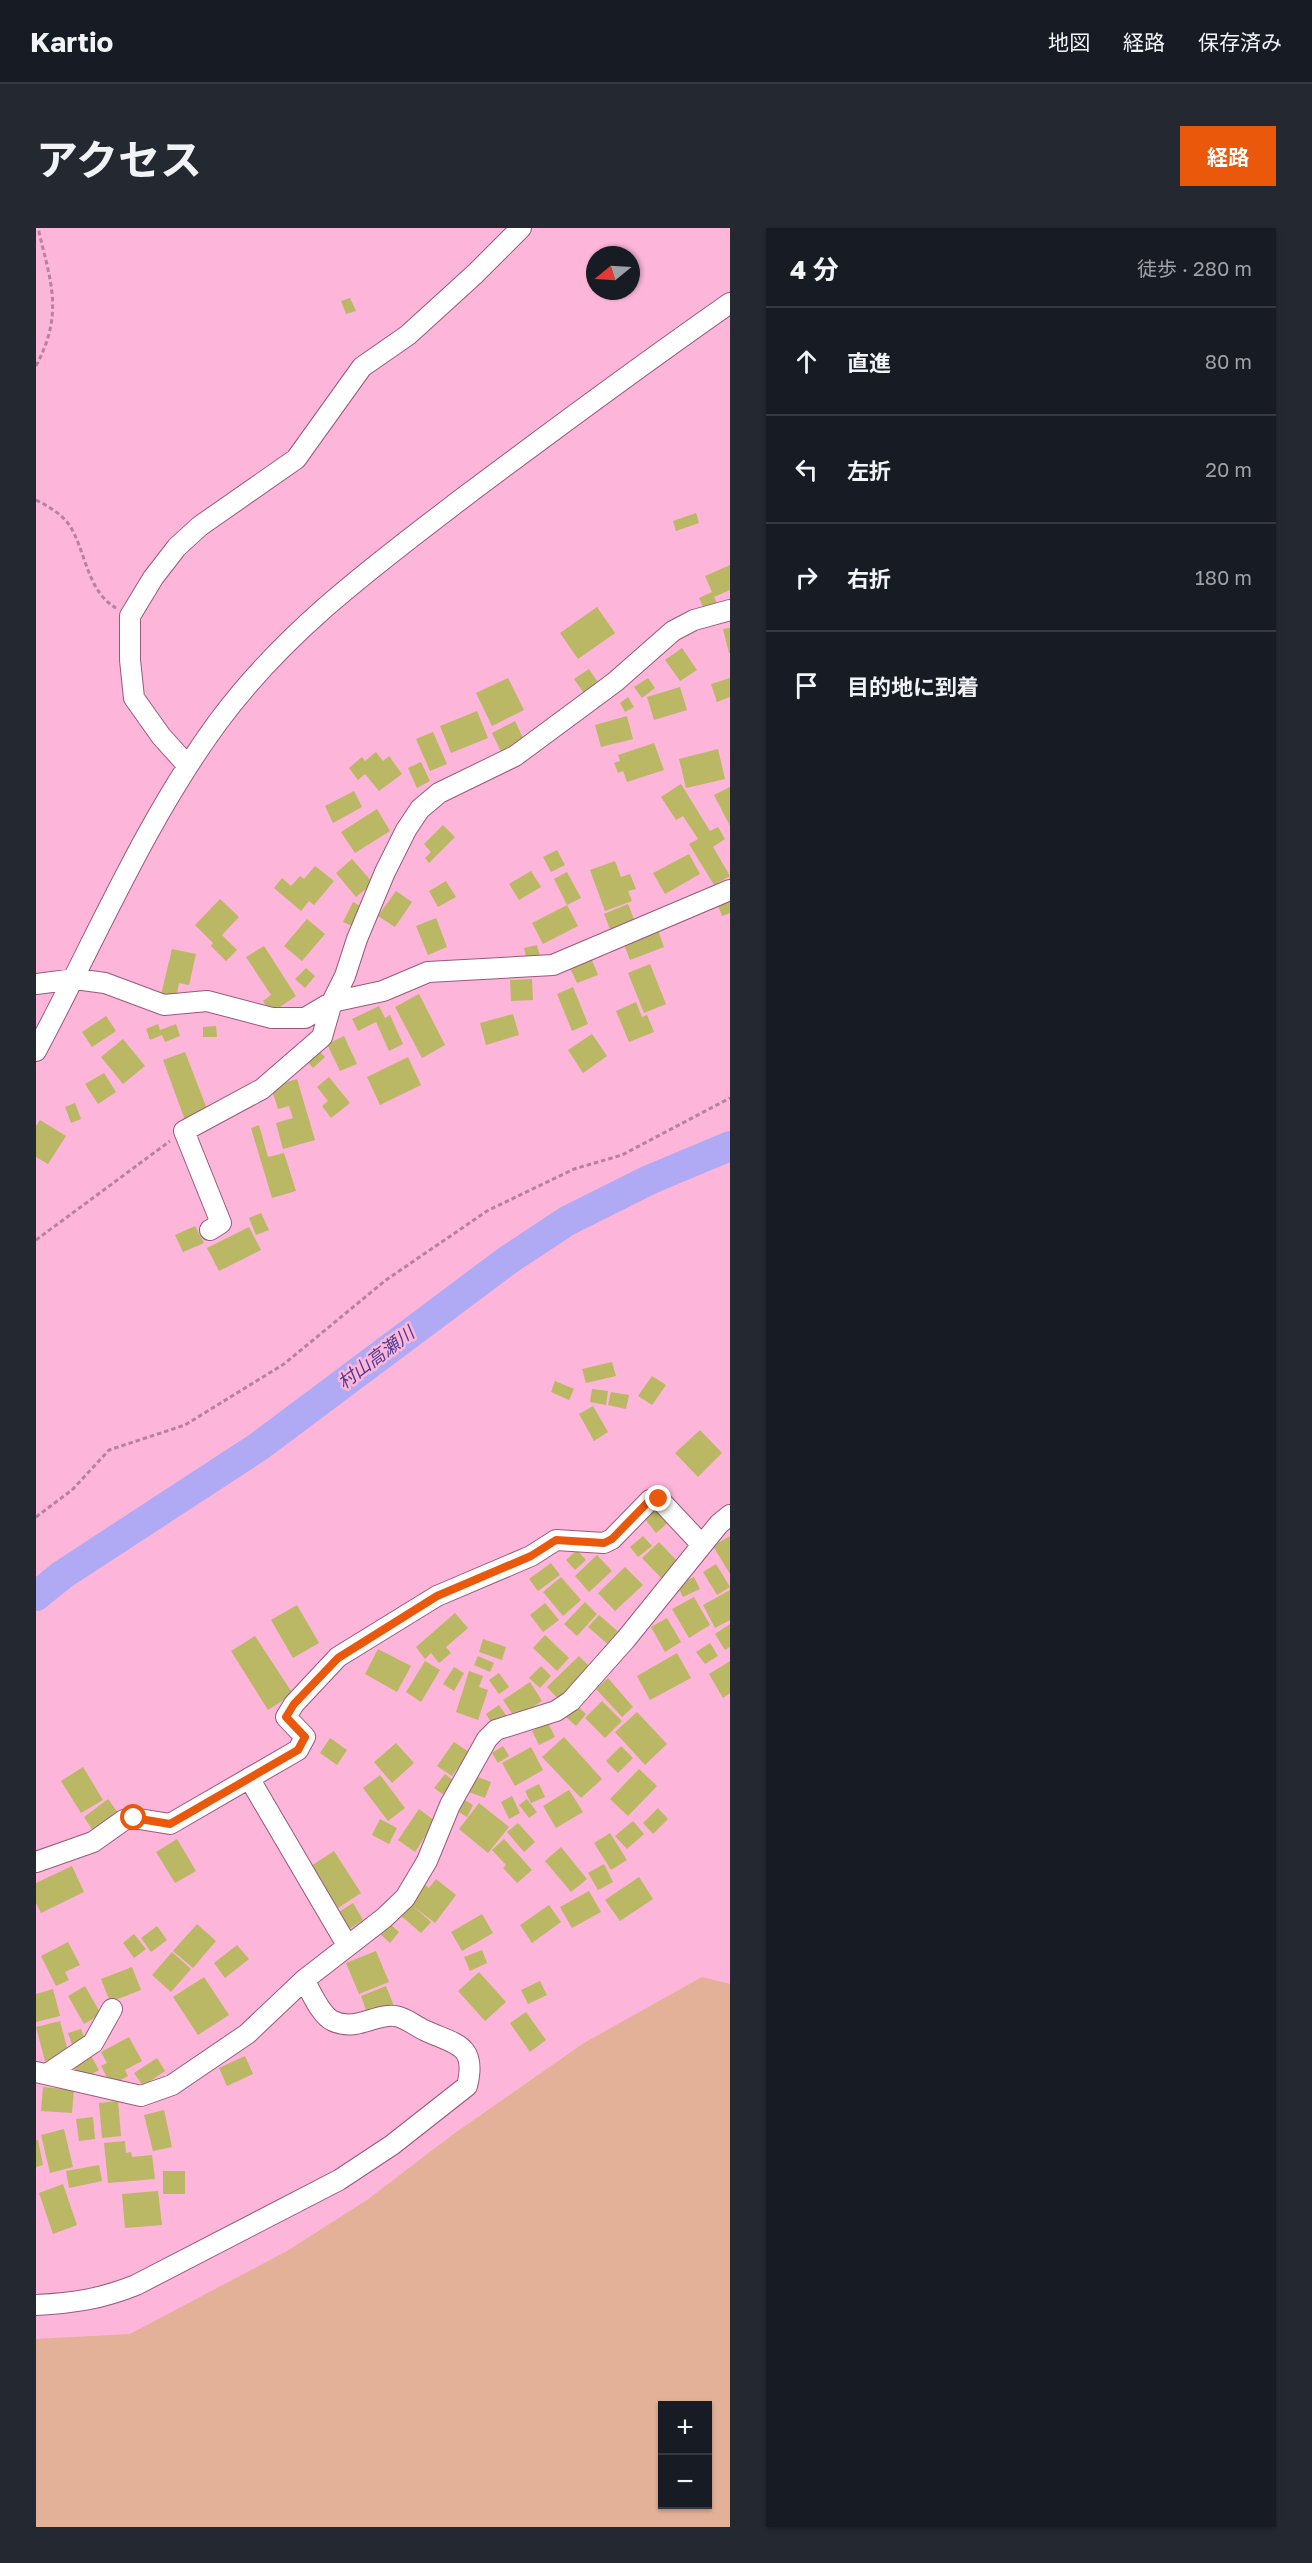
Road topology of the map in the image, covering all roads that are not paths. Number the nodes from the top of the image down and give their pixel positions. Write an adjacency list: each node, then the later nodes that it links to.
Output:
1 (520, 228): 4 (street)
2 (730, 303): 4 (street)
3 (730, 610): 8 (street)
4 (188, 766): 6 (street)
5 (730, 890): 8 (street)
6 (75, 979): 7 (street); 8 (street); 9 (street)
7 (36, 984)
8 (332, 1002): 10 (street)
9 (36, 1051)
10 (210, 1230)
11 (730, 1515): 12 (street)
12 (702, 1545): 13 (street); 15 (street)
13 (249, 1778): 14 (street); 15 (street)
14 (36, 1862)
15 (347, 1945): 16 (street)
16 (303, 1980): 18 (street); 19 (street)
17 (112, 2009): 18 (street)
18 (42, 2073)
19 (36, 2305)

